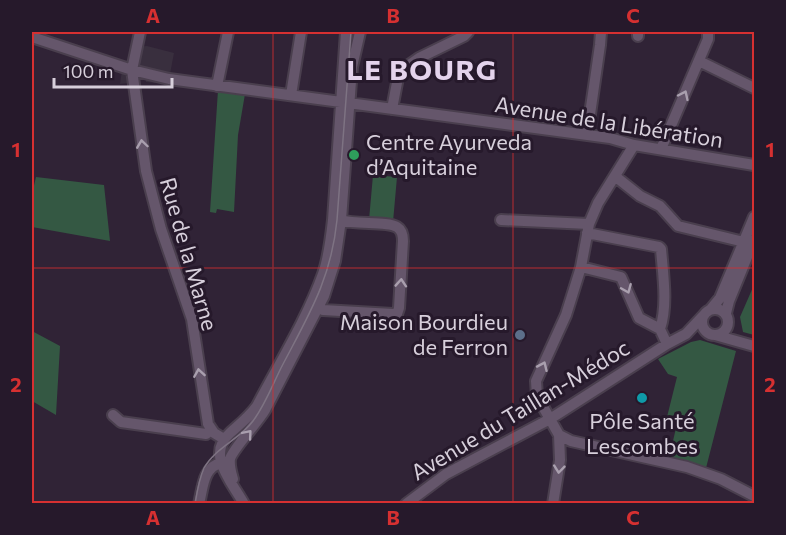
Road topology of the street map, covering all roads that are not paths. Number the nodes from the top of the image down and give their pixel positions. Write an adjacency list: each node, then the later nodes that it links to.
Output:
1 (140, 32): 11 (street, Rue de la Marne)
2 (228, 32): 12 (street)
3 (301, 32): 14 (street)
4 (346, 32): 15 (street)
5 (360, 32): 15 (street)
6 (468, 32): 16 (street)
7 (601, 32): 17 (street)
8 (708, 32): 10 (street)
9 (32, 38): 11 (street, Avenue de la Libération)
10 (699, 62): 13 (street); 19 (street, one-way to 10)
11 (132, 70): 12 (street, Avenue de la Libération); 40 (street, Rue de la Marne, one-way to 11)
12 (217, 86): 14 (street, Avenue de la Libération)
13 (754, 88)
14 (291, 95): 15 (street, Avenue de la Libération)
15 (345, 102): 16 (street, Avenue de la Libération); 23 (street); 28 (street)
16 (392, 109): 17 (street, Avenue de la Libération)
17 (587, 135): 18 (street, Avenue de la Libération)
18 (634, 145): 19 (street, Avenue de la Libération); 21 (street)
19 (661, 149): 20 (street, Avenue de la Libération)
20 (754, 165)
21 (616, 177): 25 (street); 26 (street)
22 (754, 217): 26 (street, Avenue du Taillan-Médoc)
23 (341, 220): 28 (street); 28 (street, one-way to 23)
24 (501, 220): 25 (street)
25 (588, 228): 27 (street); 32 (street)
26 (749, 241): 29 (street, Avenue du Taillan-Médoc); 30 (street, Avenue du Taillan-Médoc)
27 (581, 267): 32 (street, one-way to 32); 39 (street, one-way to 27)
28 (315, 304): 42 (street); 44 (street, one-way to 28)
29 (707, 312): 30 (street); 33 (street, Avenue du Taillan-Médoc); 34 (street)
30 (726, 313): 31 (street)
31 (728, 326): 34 (street); 35 (street)
32 (660, 329): 36 (street)
33 (686, 334): 34 (street, Avenue du Taillan-Médoc); 36 (street, Avenue du Taillan-Médoc)
34 (711, 334): 35 (street, Avenue du Taillan-Médoc)
35 (735, 340): 37 (street, Avenue du Taillan-Médoc)
36 (667, 344): 39 (street, Avenue du Taillan-Médoc)
37 (754, 346)
38 (113, 414): 40 (street)
39 (550, 419): 41 (street); 48 (street, Avenue du Taillan-Médoc)
40 (211, 430): 42 (street)
41 (559, 435): 45 (street); 49 (street, one-way to 49)
42 (224, 439): 43 (street)
43 (221, 463): 44 (street); 46 (street)
44 (234, 485): 47 (street)
45 (754, 496)
46 (199, 504)
47 (244, 504)
48 (406, 504)
49 (553, 504)

